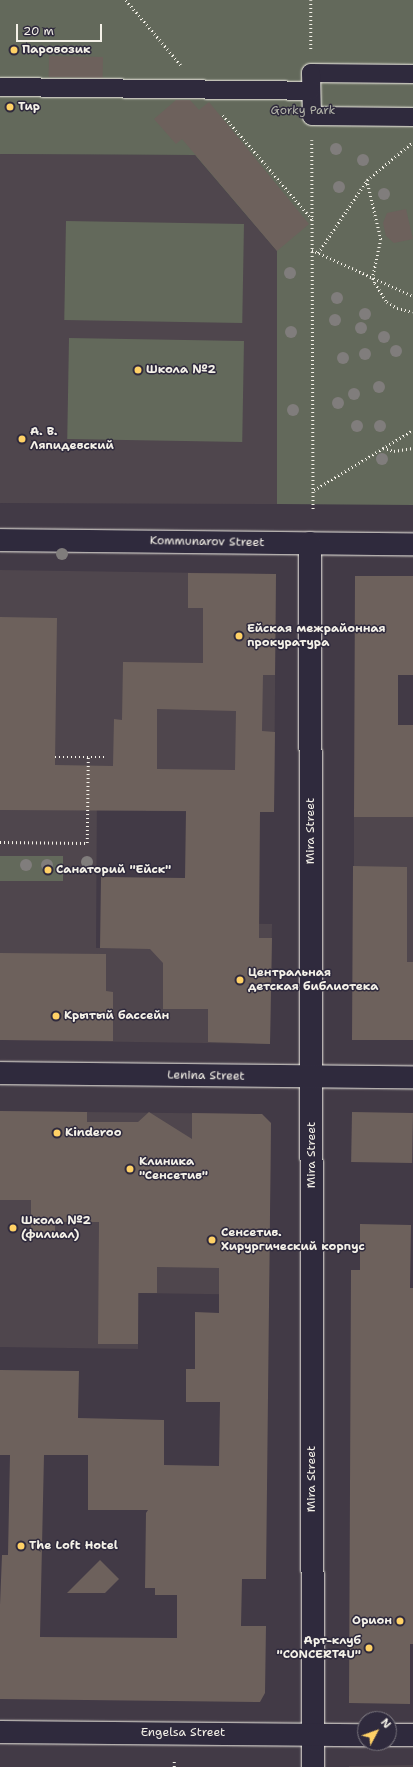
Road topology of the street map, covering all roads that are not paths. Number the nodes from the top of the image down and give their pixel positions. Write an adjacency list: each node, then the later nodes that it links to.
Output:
1 (413, 74): 3 (street)
2 (0, 87): 3 (street)
3 (312, 91): 4 (street)
4 (413, 118)
5 (0, 540): 6 (street, Kommunarov Street)
6 (310, 543): 7 (street, Kommunarov Street); 9 (street, Mira Street)
7 (413, 544)
8 (0, 1073): 9 (street, Lenina Street)
9 (311, 1077): 10 (street, Lenina Street); 12 (street, Mira Street)
10 (413, 1077)
11 (0, 1732): 12 (street, Engelsa Street)
12 (312, 1734): 13 (street, Engelsa Street); 16 (street, Mira Street)
13 (357, 1735)
14 (397, 1735): 15 (street)
15 (413, 1735)
16 (313, 1767)

